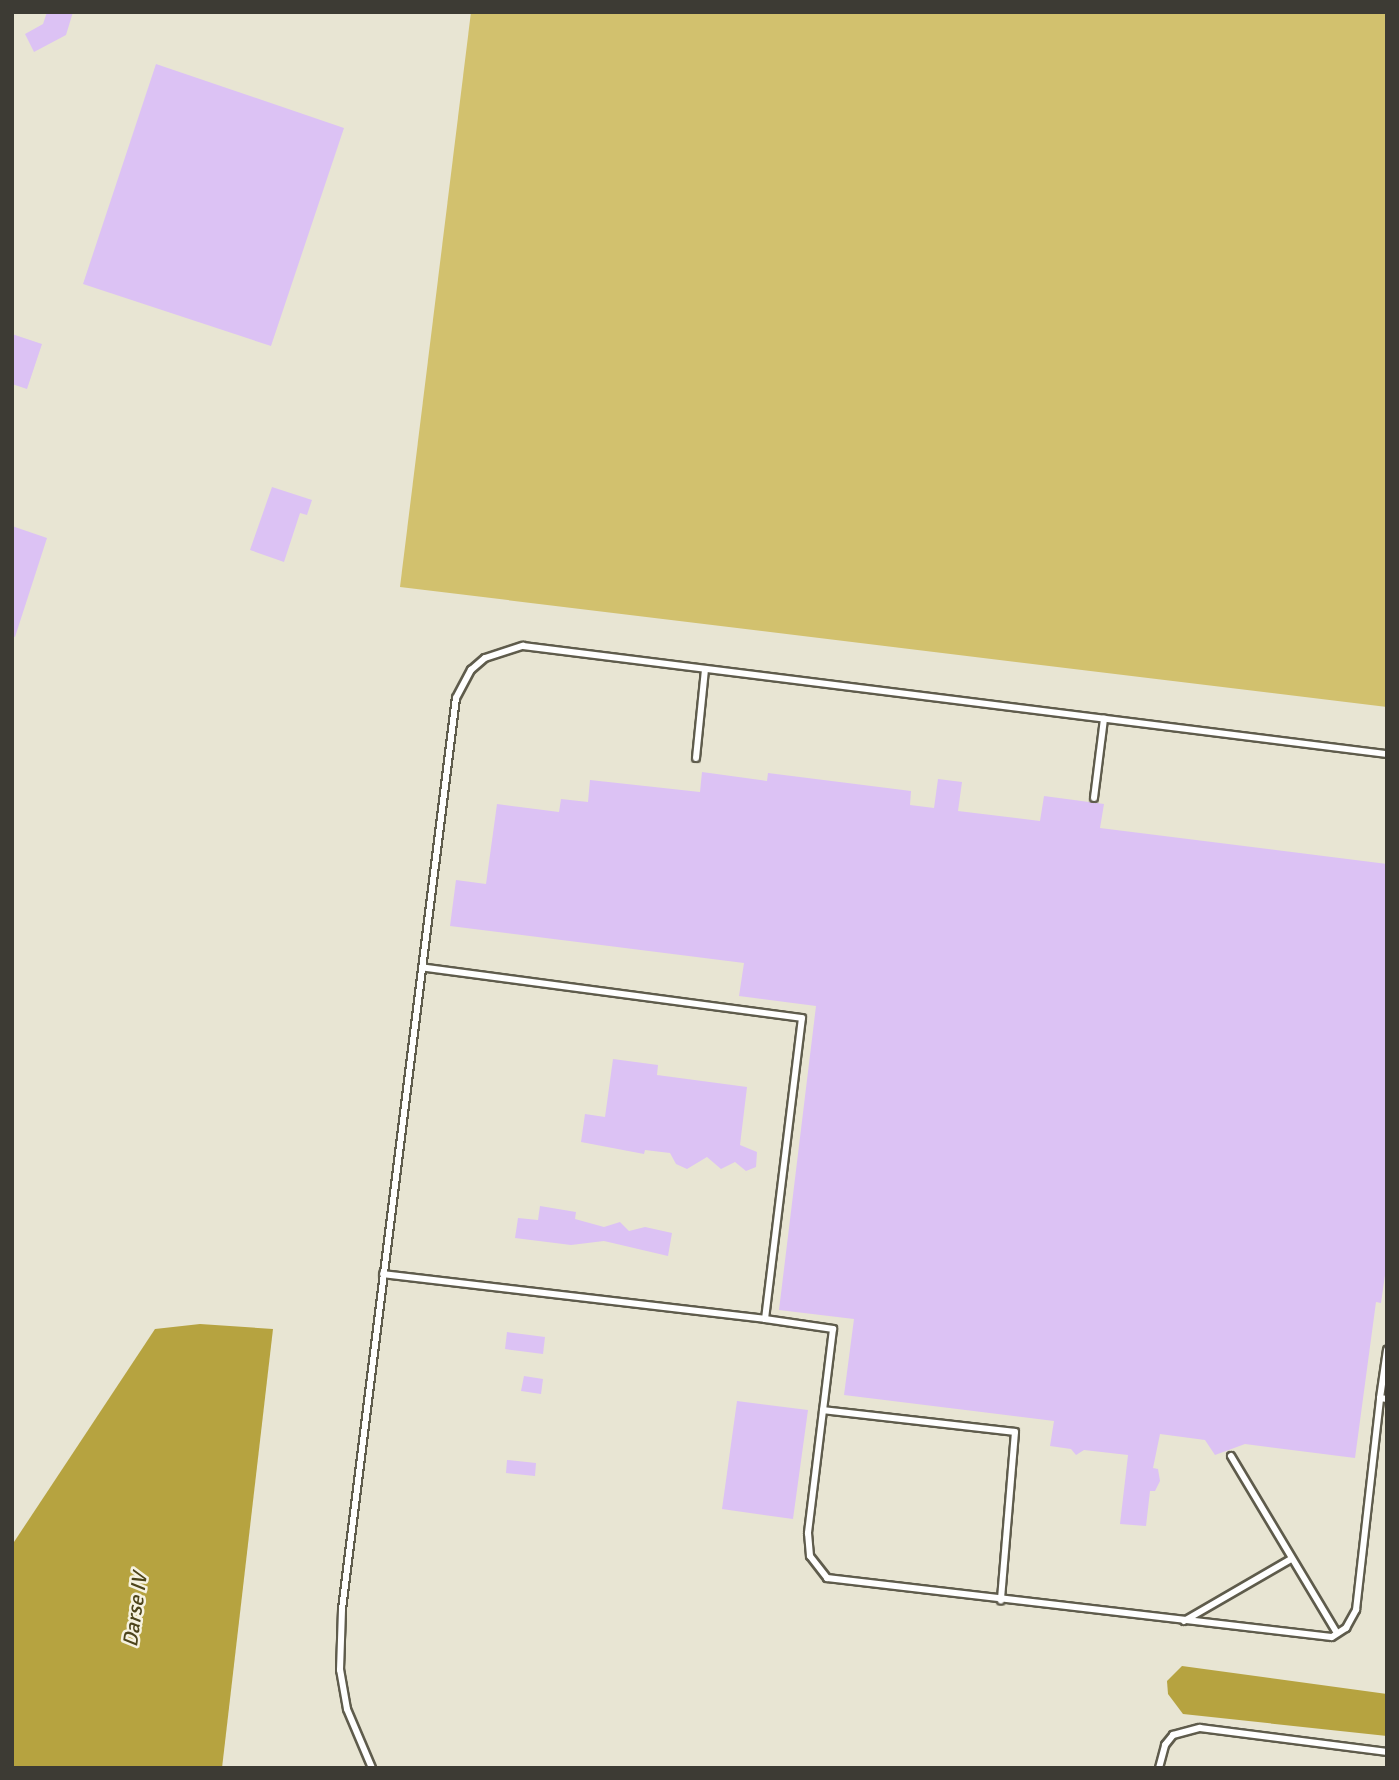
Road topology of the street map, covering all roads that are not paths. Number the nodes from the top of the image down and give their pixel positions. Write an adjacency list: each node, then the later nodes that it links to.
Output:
1 (705, 669): 2 (lane); 4 (lane); 6 (lane)
2 (1104, 719): 3 (lane); 5 (lane)
3 (1387, 754)
4 (696, 758)
5 (1094, 798)
6 (422, 967): 7 (lane); 8 (lane)
7 (383, 1274): 8 (lane); 18 (lane)
8 (765, 1320): 11 (lane)
9 (1387, 1350): 10 (lane)
10 (1383, 1399): 16 (lane)
11 (823, 1410): 14 (lane); 14 (lane)
12 (1231, 1456): 13 (lane)
13 (1291, 1559): 15 (lane); 16 (lane)
14 (1001, 1600): 15 (lane)
15 (1182, 1622): 16 (lane)
16 (1337, 1633)
17 (1387, 1752): 19 (lane)
18 (372, 1768)
19 (1159, 1768)

